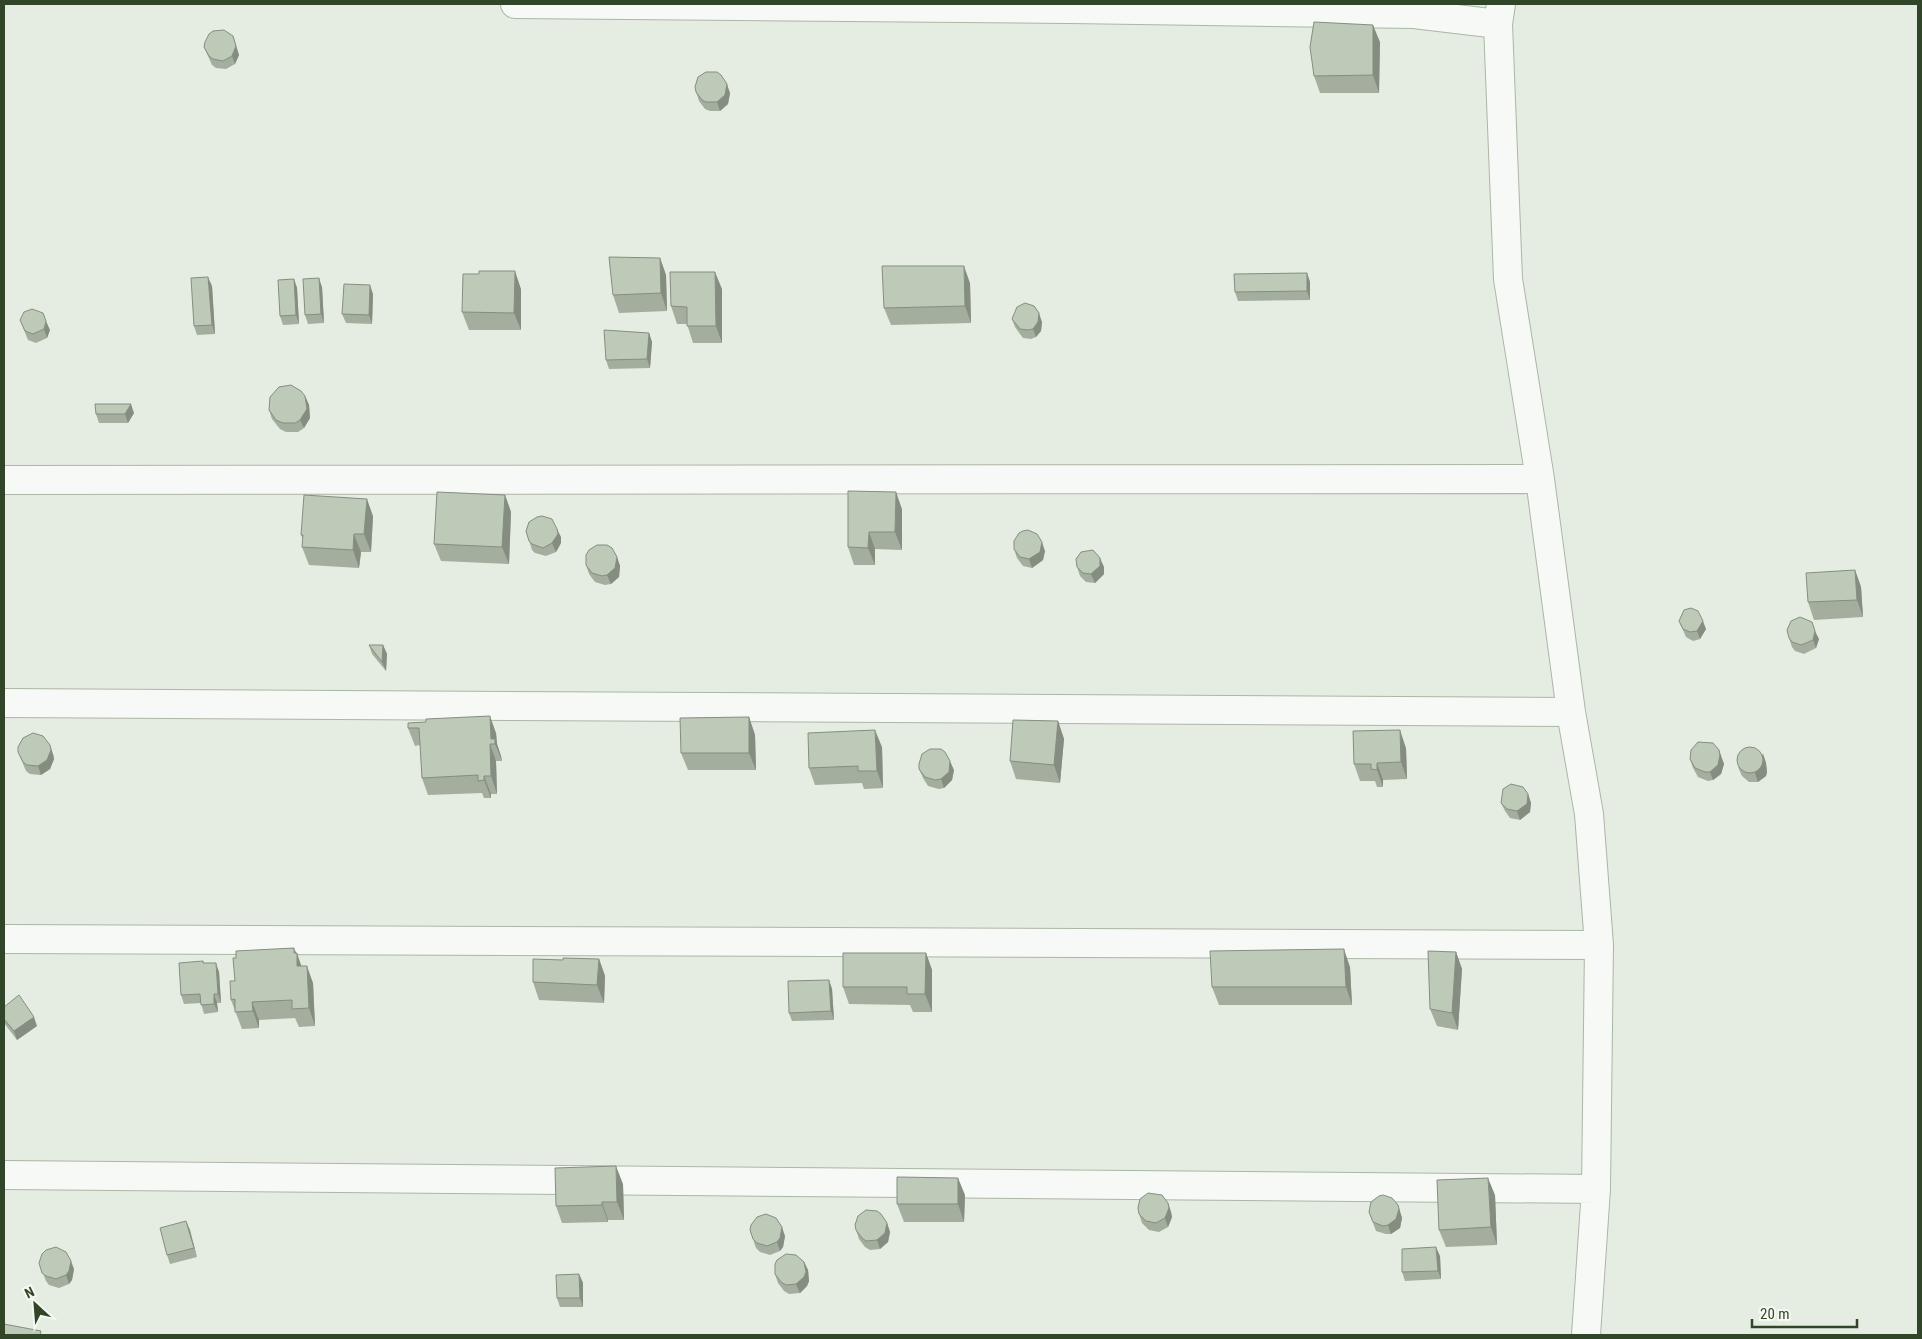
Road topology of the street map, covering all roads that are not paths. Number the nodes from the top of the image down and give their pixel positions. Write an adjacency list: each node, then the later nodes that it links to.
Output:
1 (515, 4): 2 (street)
2 (1500, 14): 3 (street)
3 (1540, 479): 4 (street); 6 (street)
4 (4, 480)
5 (4, 703): 6 (street)
6 (1571, 712): 8 (street)
7 (4, 939): 8 (street)
8 (1599, 945): 10 (street)
9 (4, 1175): 10 (street)
10 (1596, 1189): 11 (street)
11 (1586, 1335)

